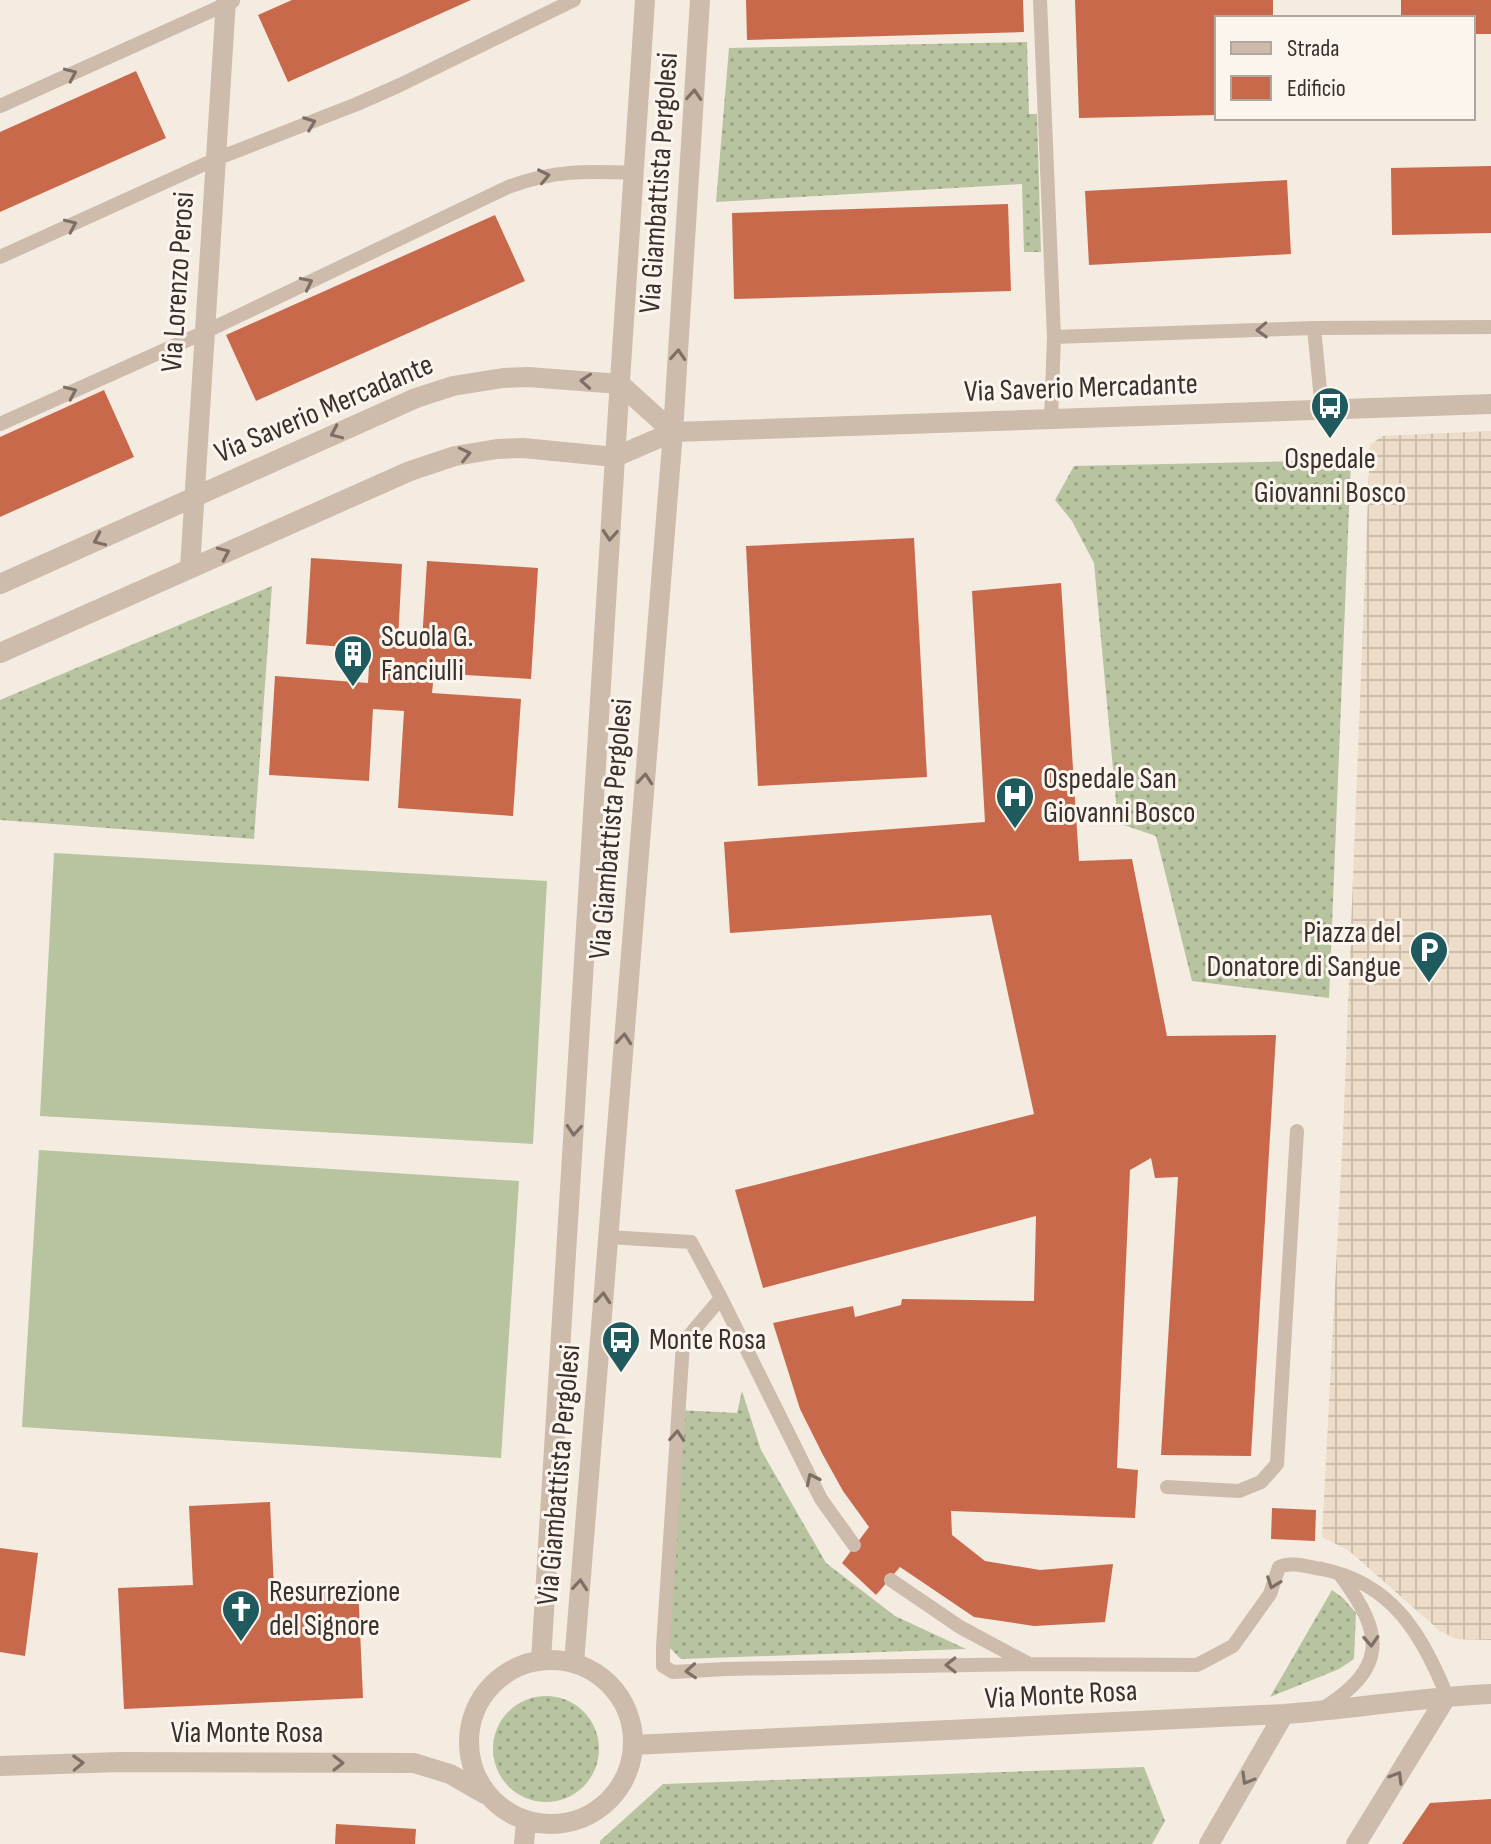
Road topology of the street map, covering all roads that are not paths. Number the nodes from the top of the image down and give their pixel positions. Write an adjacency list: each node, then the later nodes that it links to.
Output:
1 (574, 0): 7 (lane, one-way to 1)
2 (645, 0): 8 (street, Via Giambattista Pergolesi)
3 (700, 0): 19 (street, Via Giambattista Pergolesi, one-way to 3)
4 (1040, 0): 13 (lane)
5 (229, 1): 6 (lane, one-way to 5); 7 (street, Via Lorenzo Perosi)
6 (0, 106)
7 (216, 159): 9 (lane, one-way to 7); 12 (street, Via Lorenzo Perosi)
8 (634, 173): 12 (lane, one-way to 8); 14 (street, Via Giambattista Pergolesi)
9 (0, 257)
10 (1491, 327): 11 (lane)
11 (1314, 328): 13 (lane, one-way to 13); 16 (lane)
12 (205, 332): 18 (lane, one-way to 12); 21 (street, Via Lorenzo Perosi)
13 (1054, 337): 17 (lane)
14 (620, 384): 19 (street); 20 (street, Via Giambattista Pergolesi); 21 (street, Via Saverio Mercadante, one-way to 21)
15 (1491, 404): 16 (street, Via Saverio Mercadante)
16 (1322, 410): 17 (street, Via Saverio Mercadante)
17 (1051, 420): 19 (street, Via Saverio Mercadante)
18 (0, 424)
19 (673, 432): 20 (street, Via Saverio Mercadante); 26 (street, Via Giambattista Pergolesi, one-way to 19)
20 (615, 457): 22 (street, Via Saverio Mercadante, one-way to 20); 32 (street, Via Giambattista Pergolesi, one-way to 32)
21 (195, 497): 22 (street, Via Lorenzo Perosi); 23 (street, Via Saverio Mercadante, one-way to 23)
22 (190, 568): 24 (street, Via Saverio Mercadante)
23 (0, 584)
24 (0, 653)
25 (1297, 1131): 28 (lane)
26 (608, 1237): 27 (lane); 33 (street, Via Giambattista Pergolesi, one-way to 26)
27 (721, 1298): 29 (lane, one-way to 27); 34 (lane, one-way to 27)
28 (1167, 1487)
29 (854, 1545)
30 (1338, 1572): 34 (lane, one-way to 34); 36 (lane); 37 (lane, one-way to 37)
31 (891, 1580): 34 (lane)
32 (541, 1660): 33 (street); 41 (street)
33 (574, 1663): 39 (street)
34 (1029, 1664)
35 (1491, 1694): 36 (street, Via Monte Rosa)
36 (1447, 1696): 37 (street, Via Monte Rosa); 46 (street, one-way to 36)
37 (1319, 1712): 38 (street, Via Monte Rosa)
38 (1284, 1714): 39 (street, Via Monte Rosa); 45 (street, one-way to 45)
39 (633, 1745): 43 (street)
40 (0, 1766): 41 (street, Via Monte Rosa, one-way to 41)
41 (487, 1794): 42 (street)
42 (526, 1821): 43 (street); 44 (street)
43 (568, 1834)
44 (524, 1844)
45 (1209, 1844)
46 (1356, 1844)

